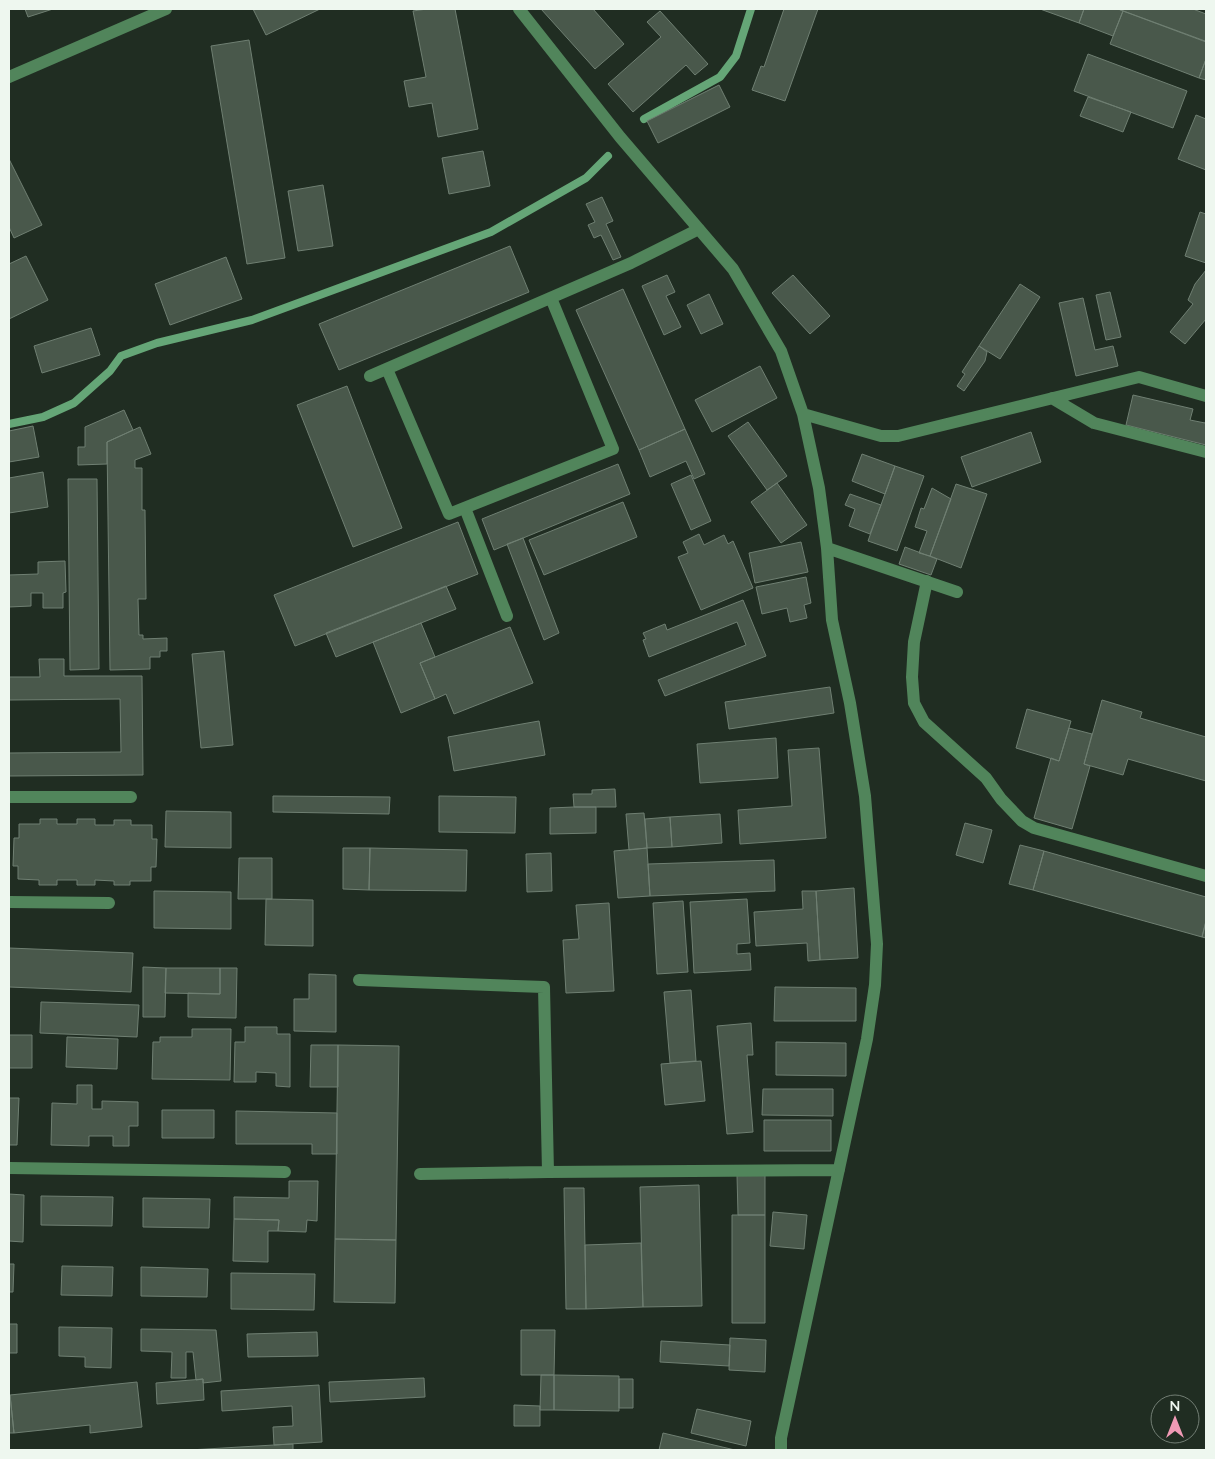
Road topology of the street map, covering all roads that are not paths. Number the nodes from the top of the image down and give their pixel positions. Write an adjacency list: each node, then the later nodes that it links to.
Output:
1 (166, 9): 3 (street)
2 (519, 9): 4 (street)
3 (9, 77)
4 (699, 230): 5 (street); 10 (street)
5 (551, 298): 6 (street); 12 (street)
6 (386, 369): 7 (street); 12 (street)
7 (370, 376)
8 (1206, 396): 9 (street)
9 (1052, 398): 10 (street); 11 (street)
10 (803, 414): 13 (street)
11 (1206, 452)
12 (465, 508): 16 (street)
13 (827, 548): 14 (street); 24 (street)
14 (926, 581): 15 (street); 19 (street)
15 (957, 592)
16 (507, 616)
17 (9, 797): 18 (street)
18 (131, 797)
19 (1206, 876)
20 (9, 902): 21 (street)
21 (109, 903)
22 (359, 980): 26 (street)
23 (9, 1168): 25 (street)
24 (839, 1170): 26 (street); 28 (street)
25 (285, 1172)
26 (548, 1172): 27 (street)
27 (420, 1174)
28 (781, 1450)

